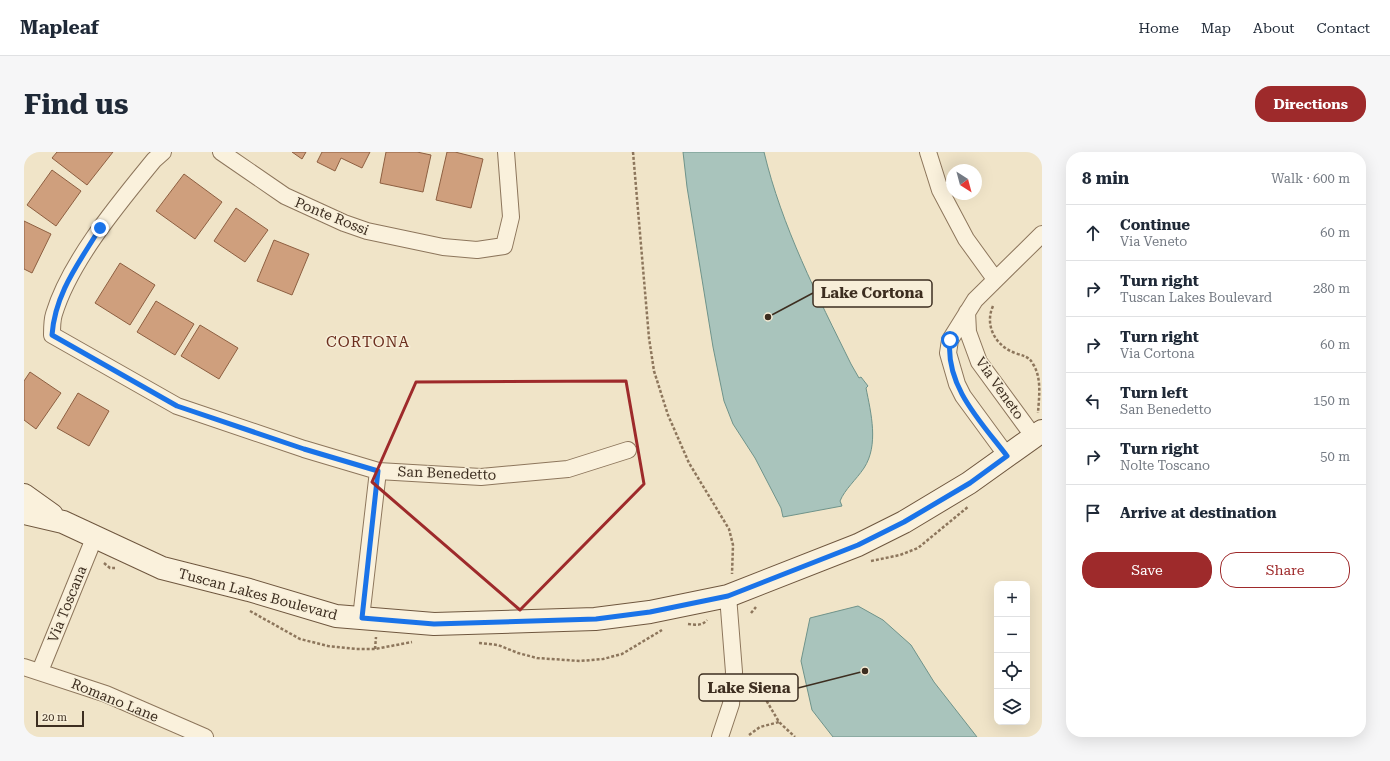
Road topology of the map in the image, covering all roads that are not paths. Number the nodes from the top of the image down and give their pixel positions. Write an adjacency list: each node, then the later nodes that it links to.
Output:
1 (164, 152): 11 (street, San Benedetto)
2 (221, 152): 3 (street, Ponte Rossi)
3 (506, 152)
4 (928, 152): 6 (street)
5 (1042, 234): 6 (street)
6 (995, 279): 7 (street)
7 (967, 312): 8 (street, Via Veneto); 10 (street)
8 (1038, 427): 10 (street, Tuscan Lakes Boulevard)
9 (628, 450): 11 (street, San Benedetto)
10 (1007, 456): 16 (street, Tuscan Lakes Boulevard)
11 (378, 471): 17 (street)
12 (24, 495): 14 (street, Tuscan Lakes Boulevard)
13 (24, 513): 14 (street, Tuscan Lakes Boulevard)
14 (63, 522): 15 (street, Tuscan Lakes Boulevard)
15 (95, 536): 17 (street, Tuscan Lakes Boulevard); 19 (street, Via Toscana)
16 (730, 587): 17 (street, Tuscan Lakes Boulevard); 21 (street)
17 (362, 618)
18 (24, 667): 19 (street, Romano Lane)
19 (40, 671): 20 (street, Romano Lane)
20 (205, 737)
21 (720, 737)

